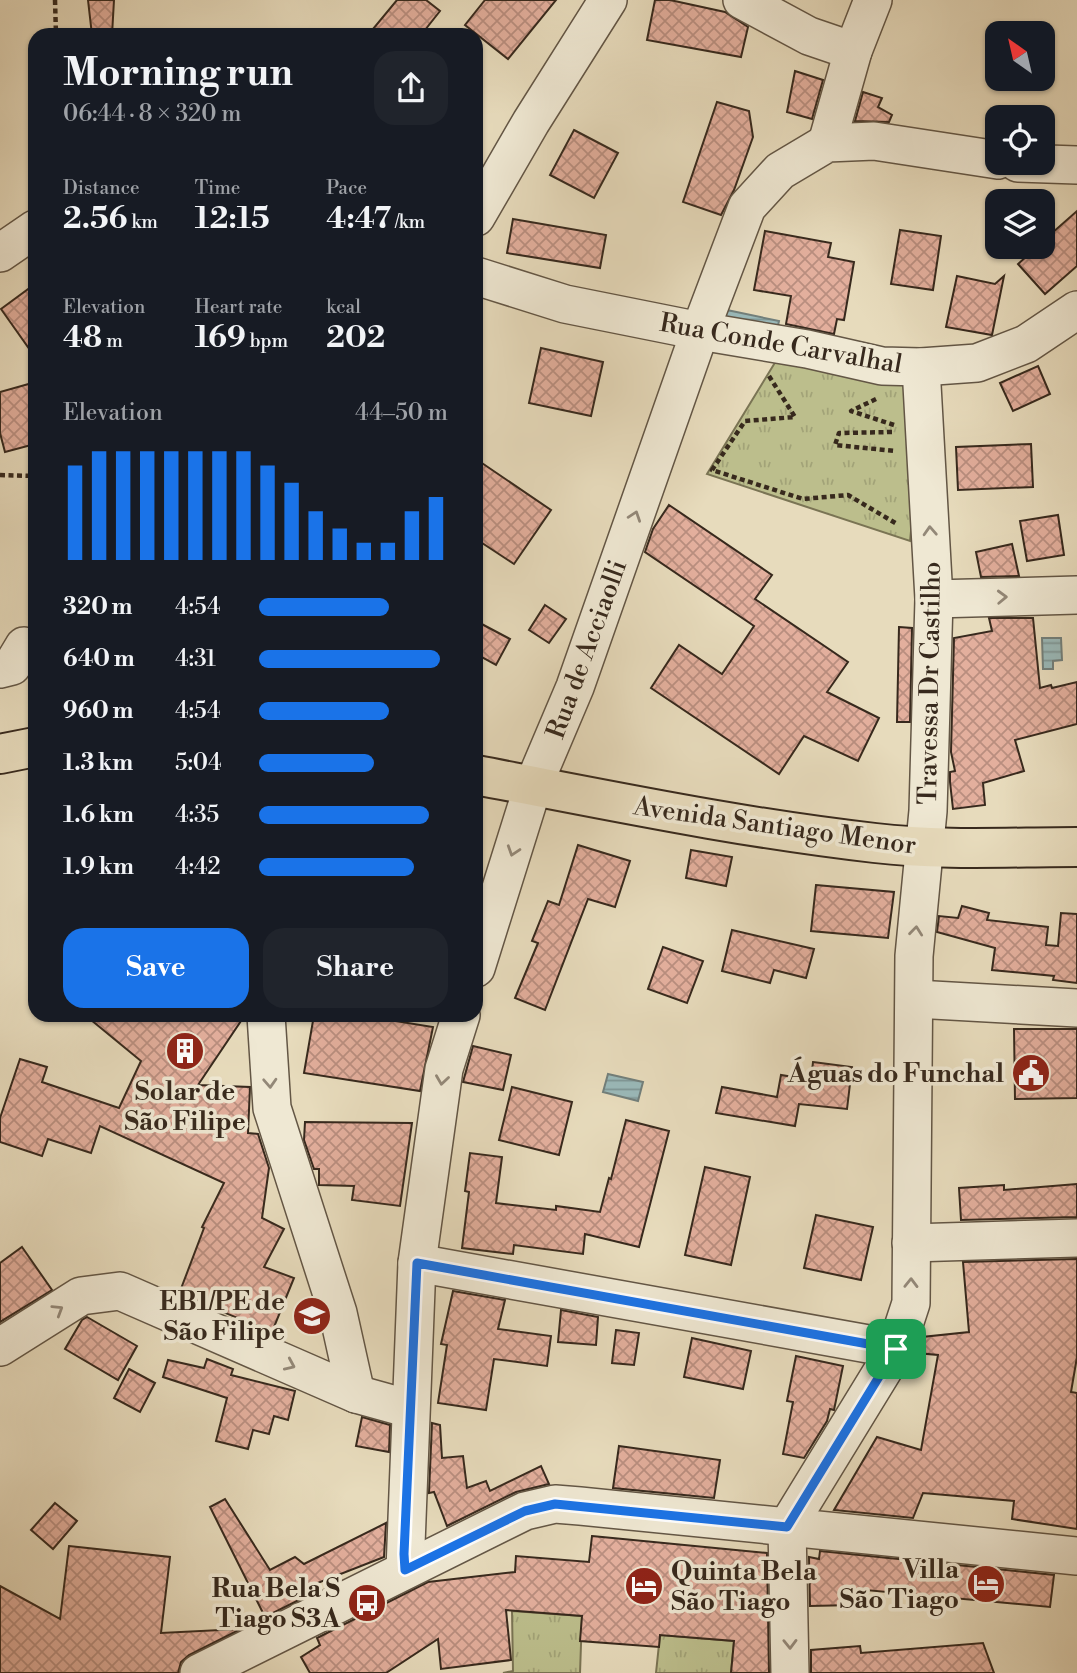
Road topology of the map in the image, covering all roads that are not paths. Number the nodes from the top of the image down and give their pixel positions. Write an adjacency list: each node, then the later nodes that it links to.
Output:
1 (608, 0): 9 (street)
2 (742, 0): 4 (street)
3 (873, 0): 4 (street)
4 (853, 51): 5 (street)
5 (827, 143): 6 (street); 12 (street, Rua de Acciaolli)
6 (985, 158)
7 (1055, 164): 8 (street)
8 (1077, 165)
9 (483, 205)
10 (483, 278): 12 (street, Rua Conde Carvalhal)
11 (1077, 310): 13 (street, Rua Conde Carvalhal)
12 (700, 331): 13 (street, Rua Conde Carvalhal); 19 (street, Rua de Acciaolli, one-way to 12)
13 (921, 367): 15 (street, Travessa Dr Castilho, one-way to 13)
14 (1077, 595): 15 (street, one-way to 14)
15 (934, 599): 20 (street, Travessa Dr Castilho)
16 (28, 748): 17 (main road)
17 (0, 754)
18 (483, 776): 19 (main road, Avenida Santiago Menor)
19 (533, 786): 20 (main road, Avenida Santiago Menor); 22 (street, Rua de Acciaolli, one-way to 22)
20 (925, 847): 21 (main road, Avenida Santiago Menor); 23 (street, Travessa Dr Castilho, one-way to 20)
21 (1077, 847)
22 (483, 946)
23 (915, 999): 24 (street); 28 (street, Travessa Dr Castilho)
24 (1077, 1008)
25 (266, 1022): 32 (street, one-way to 32)
26 (459, 1022): 29 (street, one-way to 29)
27 (1077, 1238): 28 (street)
28 (911, 1243): 31 (street, Travessa Dr Castilho, one-way to 28)
29 (417, 1263): 31 (street); 33 (street)
30 (0, 1347): 32 (street, one-way to 32)
31 (896, 1349): 34 (street, Travessa Dr Castilho)
32 (356, 1394): 33 (street)
33 (410, 1409): 36 (street)
34 (787, 1527): 35 (street); 36 (street); 38 (street, one-way to 38)
35 (1077, 1556)
36 (405, 1570): 37 (street)
37 (199, 1673)
38 (790, 1673)

